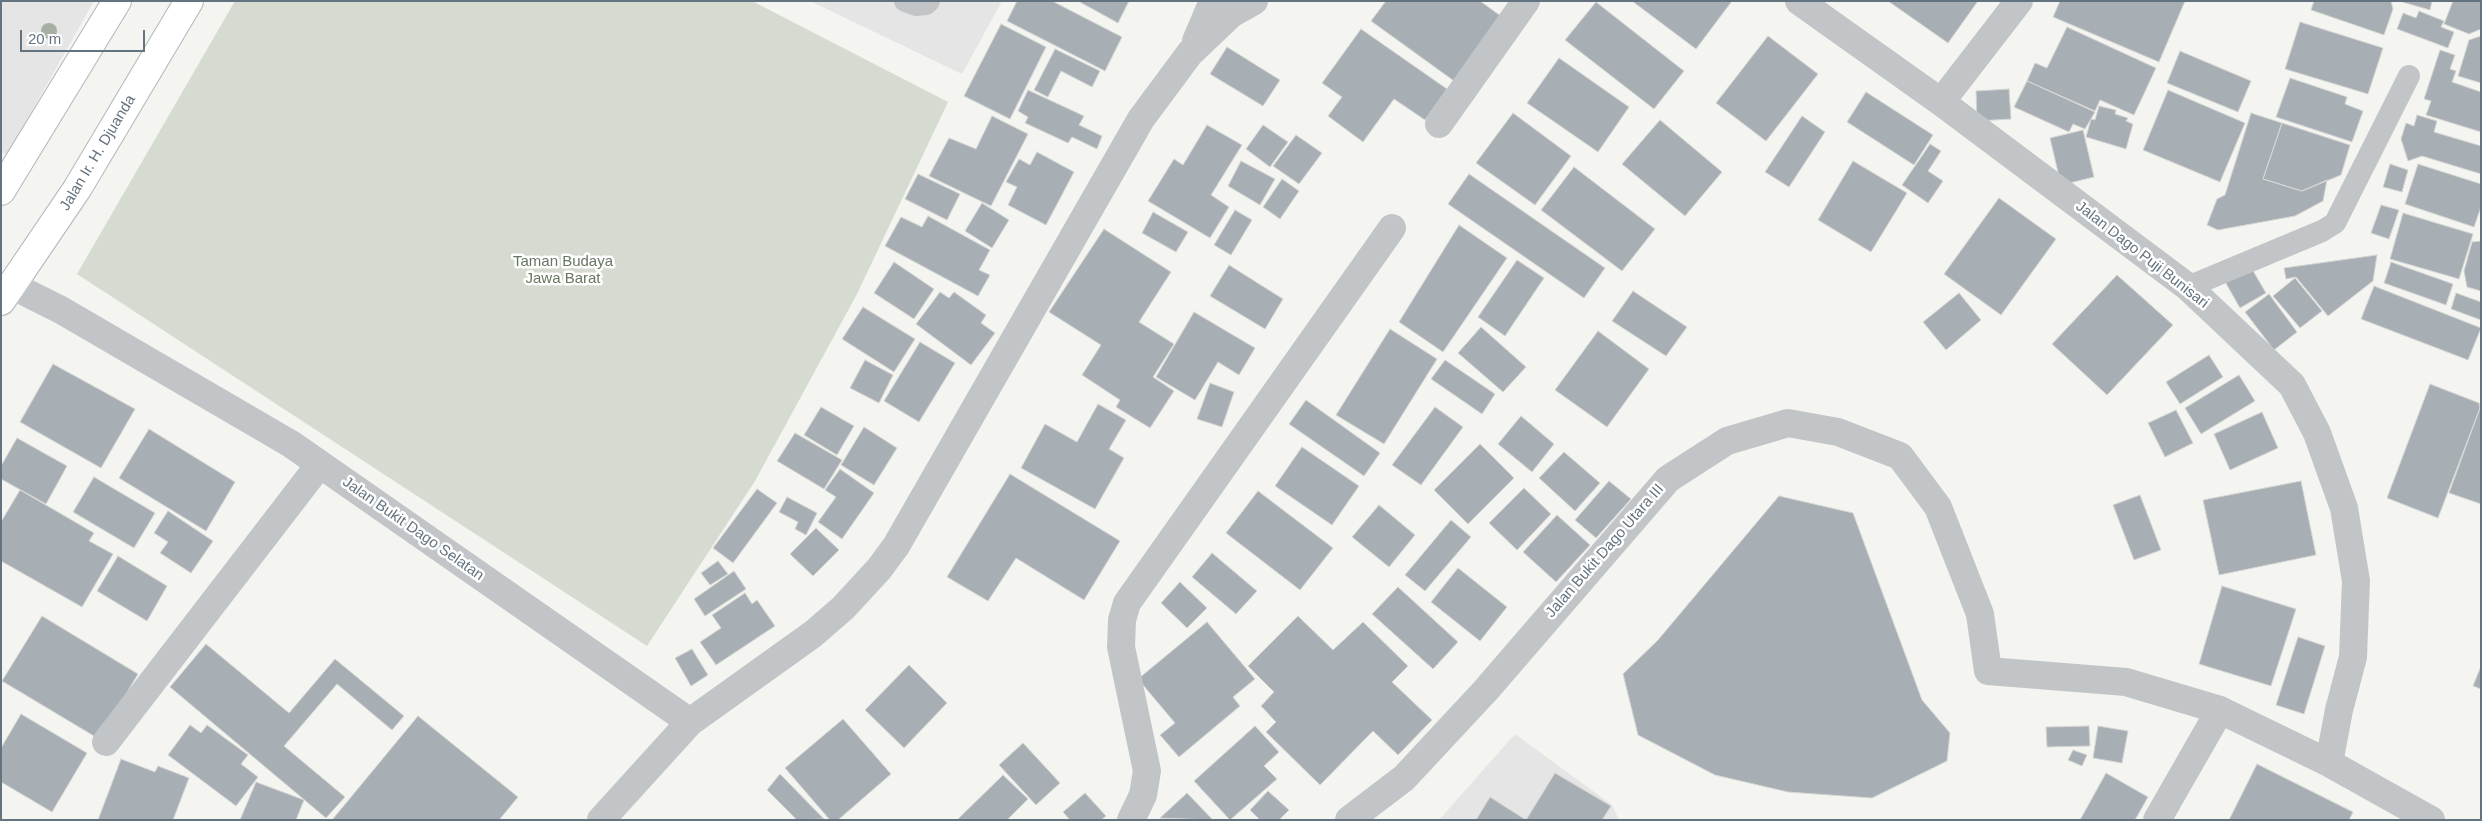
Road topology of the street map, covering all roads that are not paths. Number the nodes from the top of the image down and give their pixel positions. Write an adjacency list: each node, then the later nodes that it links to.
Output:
1 (117, 1): 14 (main road)
2 (189, 1): 17 (main road, Jalan Ir. H. Djuanda)
3 (905, 1): 4 (lane)
4 (929, 1)
5 (1213, 1): 10 (street)
6 (1254, 1): 10 (street)
7 (1526, 1): 13 (street)
8 (1799, 1): 12 (street, Jalan Dago Puji Bunisari)
9 (2019, 1): 12 (street)
10 (1190, 54): 20 (street)
11 (2409, 76): 16 (lane)
12 (1941, 102): 16 (street, Jalan Dago Puji Bunisari)
13 (1439, 124)
14 (1, 191)
15 (1392, 228): 24 (street)
16 (2188, 287): 22 (street, Jalan Dago Puji Bunisari)
17 (5, 288): 18 (street, Jalan Bukit Dago Selatan)
18 (320, 464): 20 (street, Jalan Bukit Dago Selatan); 21 (street)
19 (2220, 710): 22 (street); 25 (street, Jalan Bukit Dago Utara III); 26 (street)
20 (690, 722): 23 (street)
21 (106, 742)
22 (2329, 763): 27 (street)
23 (601, 820)
24 (1131, 820)
25 (1349, 820)
26 (2157, 820)
27 (2431, 820)

